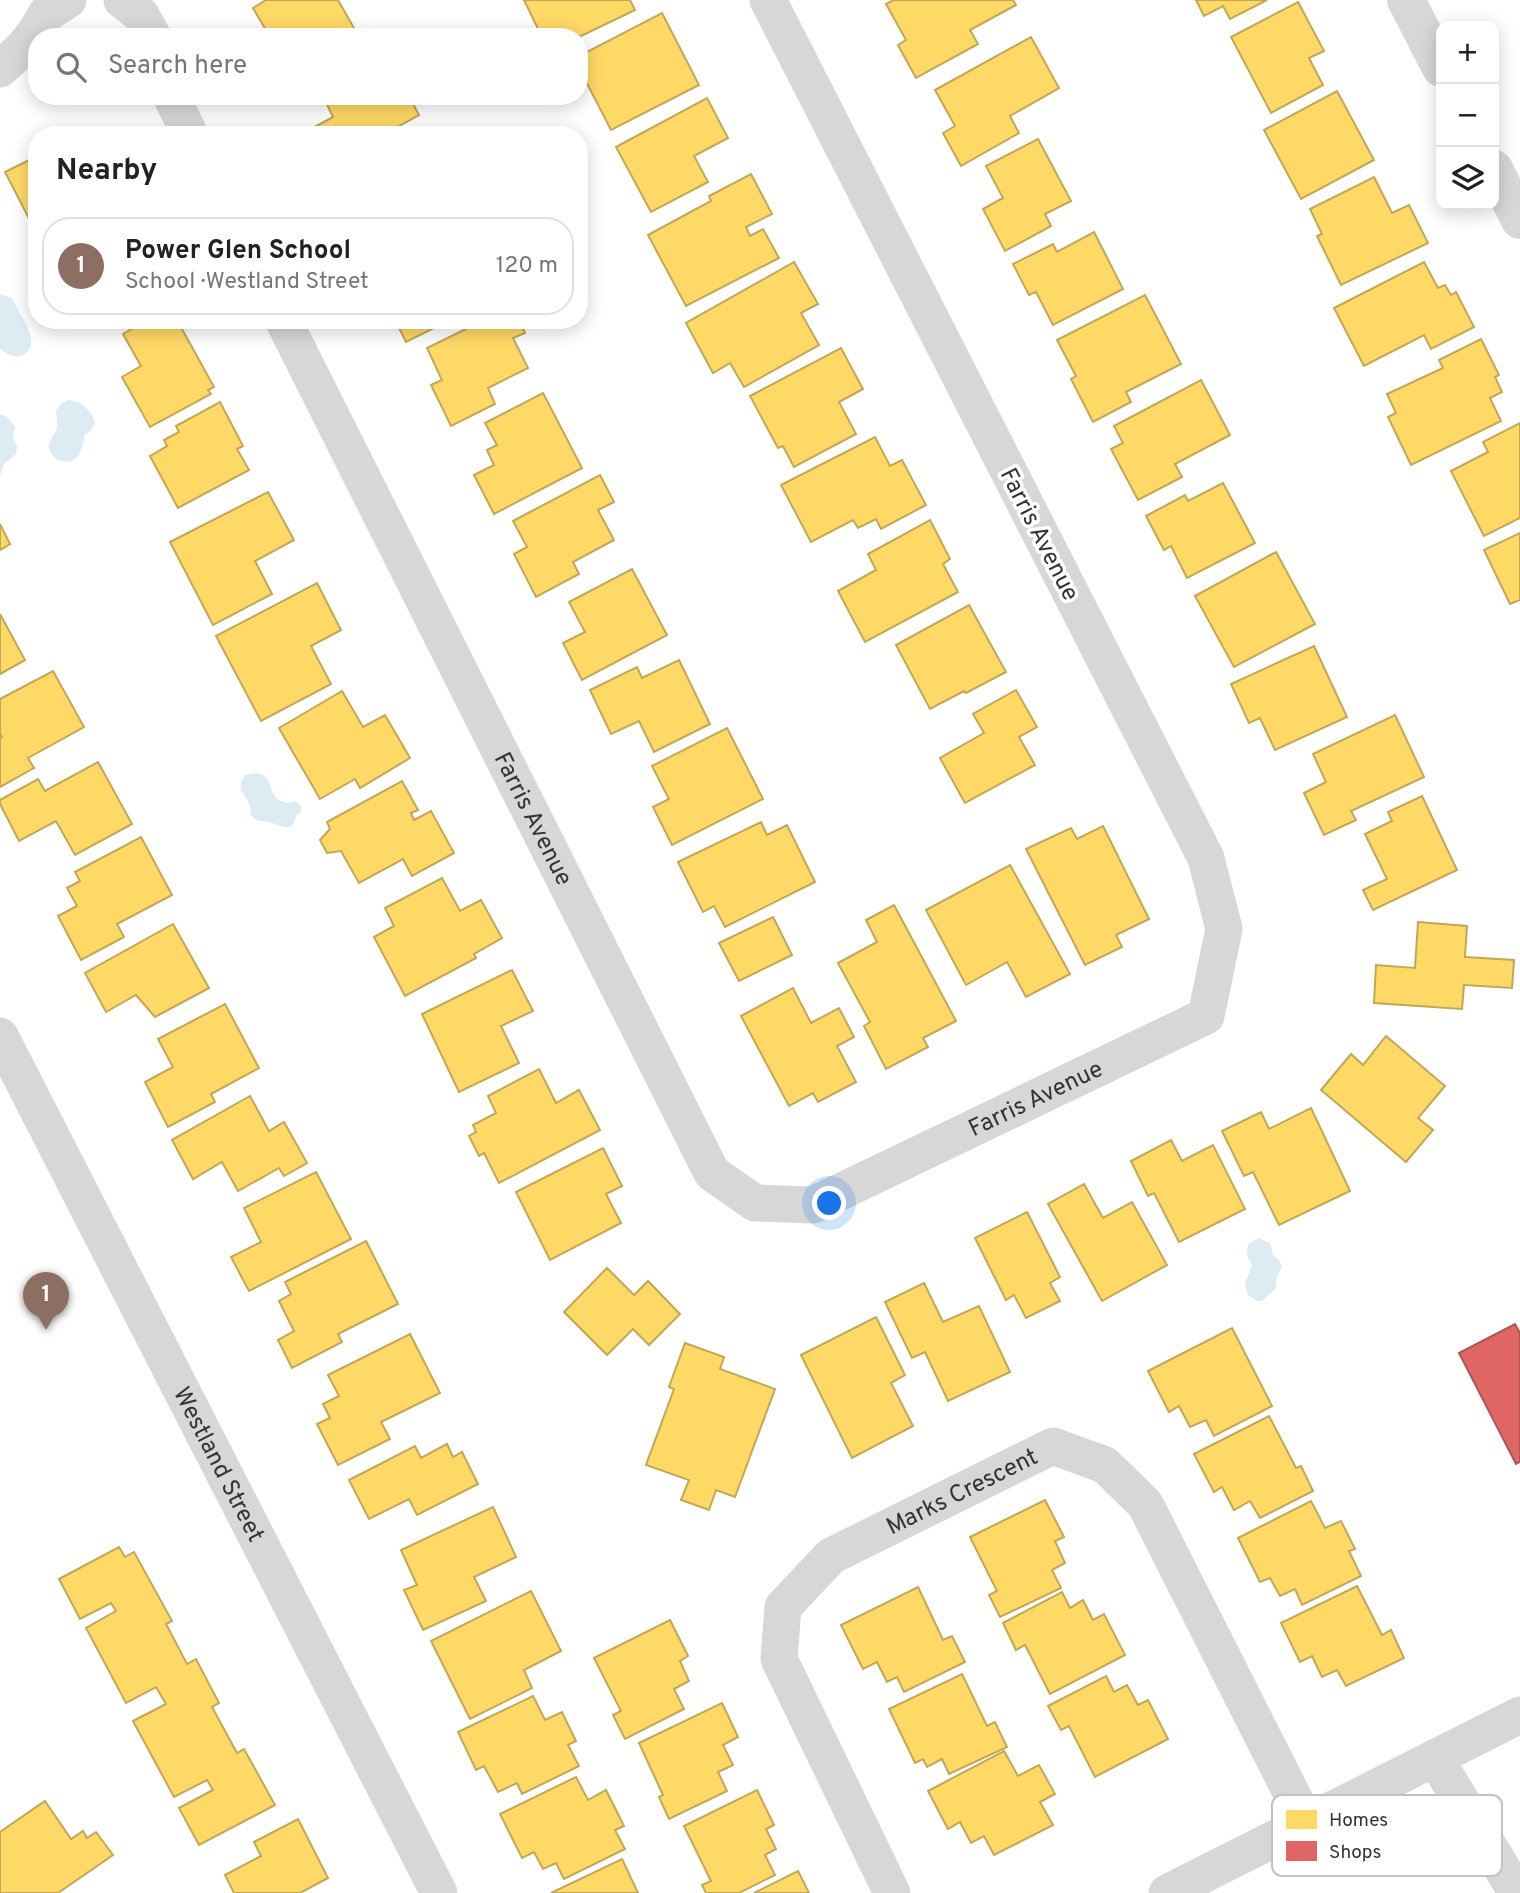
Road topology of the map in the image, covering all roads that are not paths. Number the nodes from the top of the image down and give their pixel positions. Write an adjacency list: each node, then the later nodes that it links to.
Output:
1 (68, 0): 5 (street)
2 (122, 0): 6 (street)
3 (768, 0): 14 (street, Farris Avenue)
4 (1406, 0): 8 (street)
5 (38, 28)
6 (148, 28)
7 (28, 42): 9 (street)
8 (1436, 58)
9 (0, 69)
10 (175, 105): 11 (street)
11 (186, 126)
12 (1499, 179): 13 (street)
13 (1520, 220)
14 (288, 329)
15 (0, 1035): 23 (street, Westland Street)
16 (1520, 1715): 17 (street)
17 (1435, 1758): 19 (street); 20 (street)
18 (1292, 1795): 24 (street, Marks Crescent)
19 (1363, 1795)
20 (1457, 1795)
21 (1272, 1841): 25 (street)
22 (1502, 1868): 26 (street)
23 (439, 1893)
24 (892, 1893)
25 (1167, 1893)
26 (1517, 1893)

